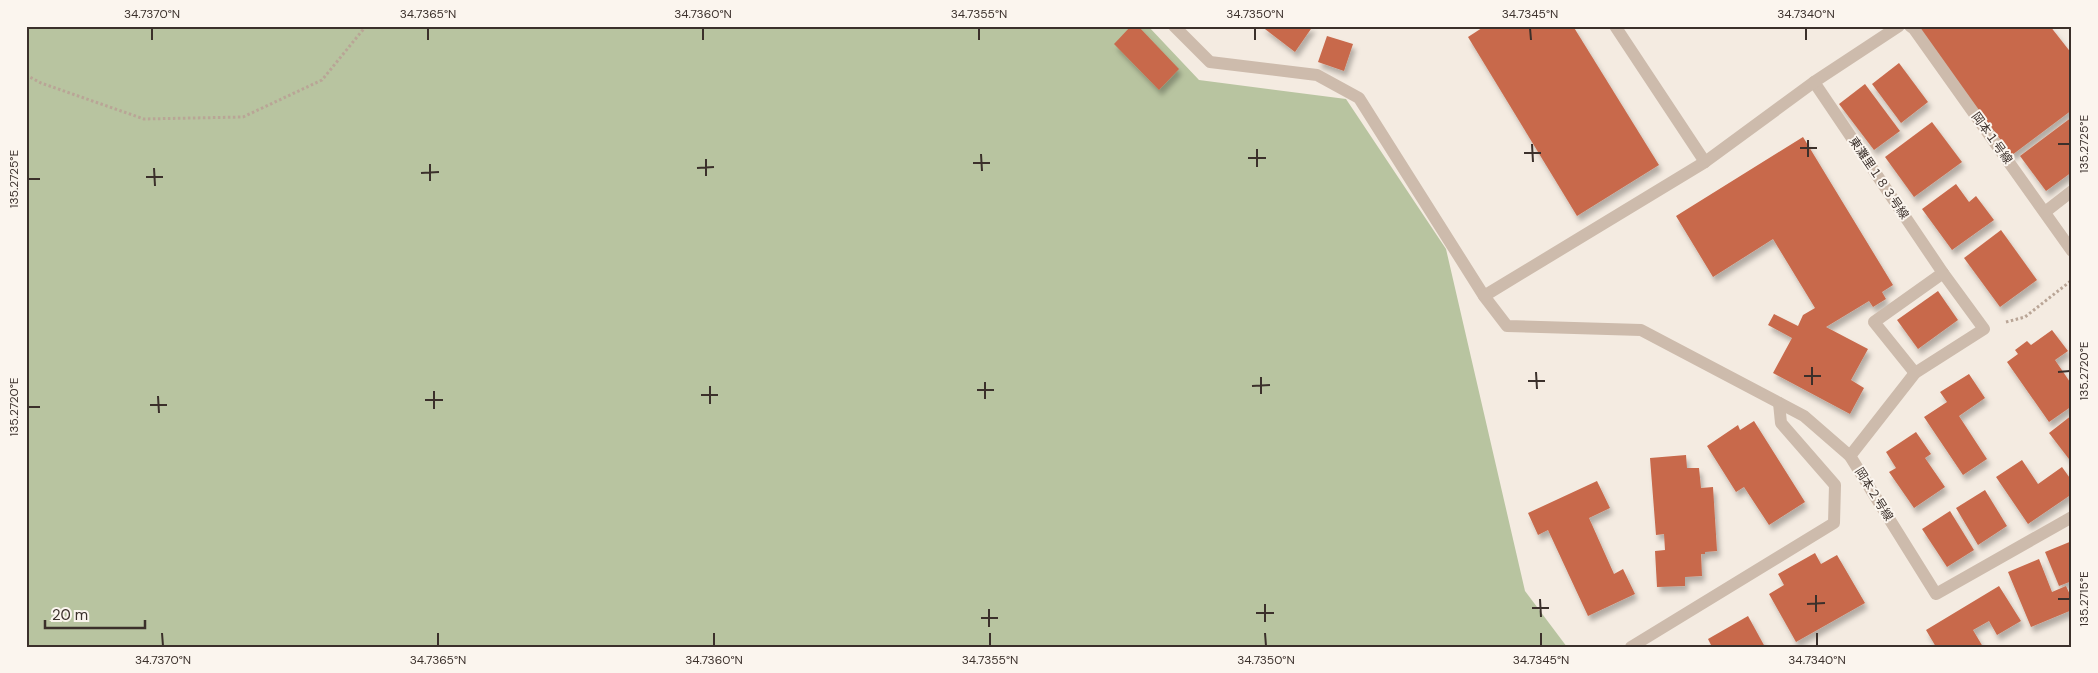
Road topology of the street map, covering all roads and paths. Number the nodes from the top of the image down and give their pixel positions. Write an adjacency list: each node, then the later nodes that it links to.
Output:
1 (366, 26): 6 (path)
2 (1174, 26): 14 (street)
3 (1615, 26): 8 (street)
4 (1899, 26): 7 (street)
5 (1910, 26): 10 (street, 岡本１号線)
6 (26, 75)
7 (1814, 82): 8 (street); 12 (street, 東灘里１８３号線)
8 (1705, 162): 14 (street)
9 (2072, 191): 10 (street)
10 (2045, 212): 11 (street, 岡本１号線)
11 (2072, 250)
12 (1943, 273): 15 (street, 東灘里１８３号線); 16 (street)
13 (2072, 280): 15 (path)
14 (1484, 296): 17 (street)
15 (1984, 329): 16 (street, 岡本２号線)
16 (1915, 373): 18 (street, 岡本２号線)
17 (1779, 403): 18 (street); 20 (street)
18 (1850, 456): 19 (street, 岡本２号線)
19 (2072, 517)
20 (1631, 647)

